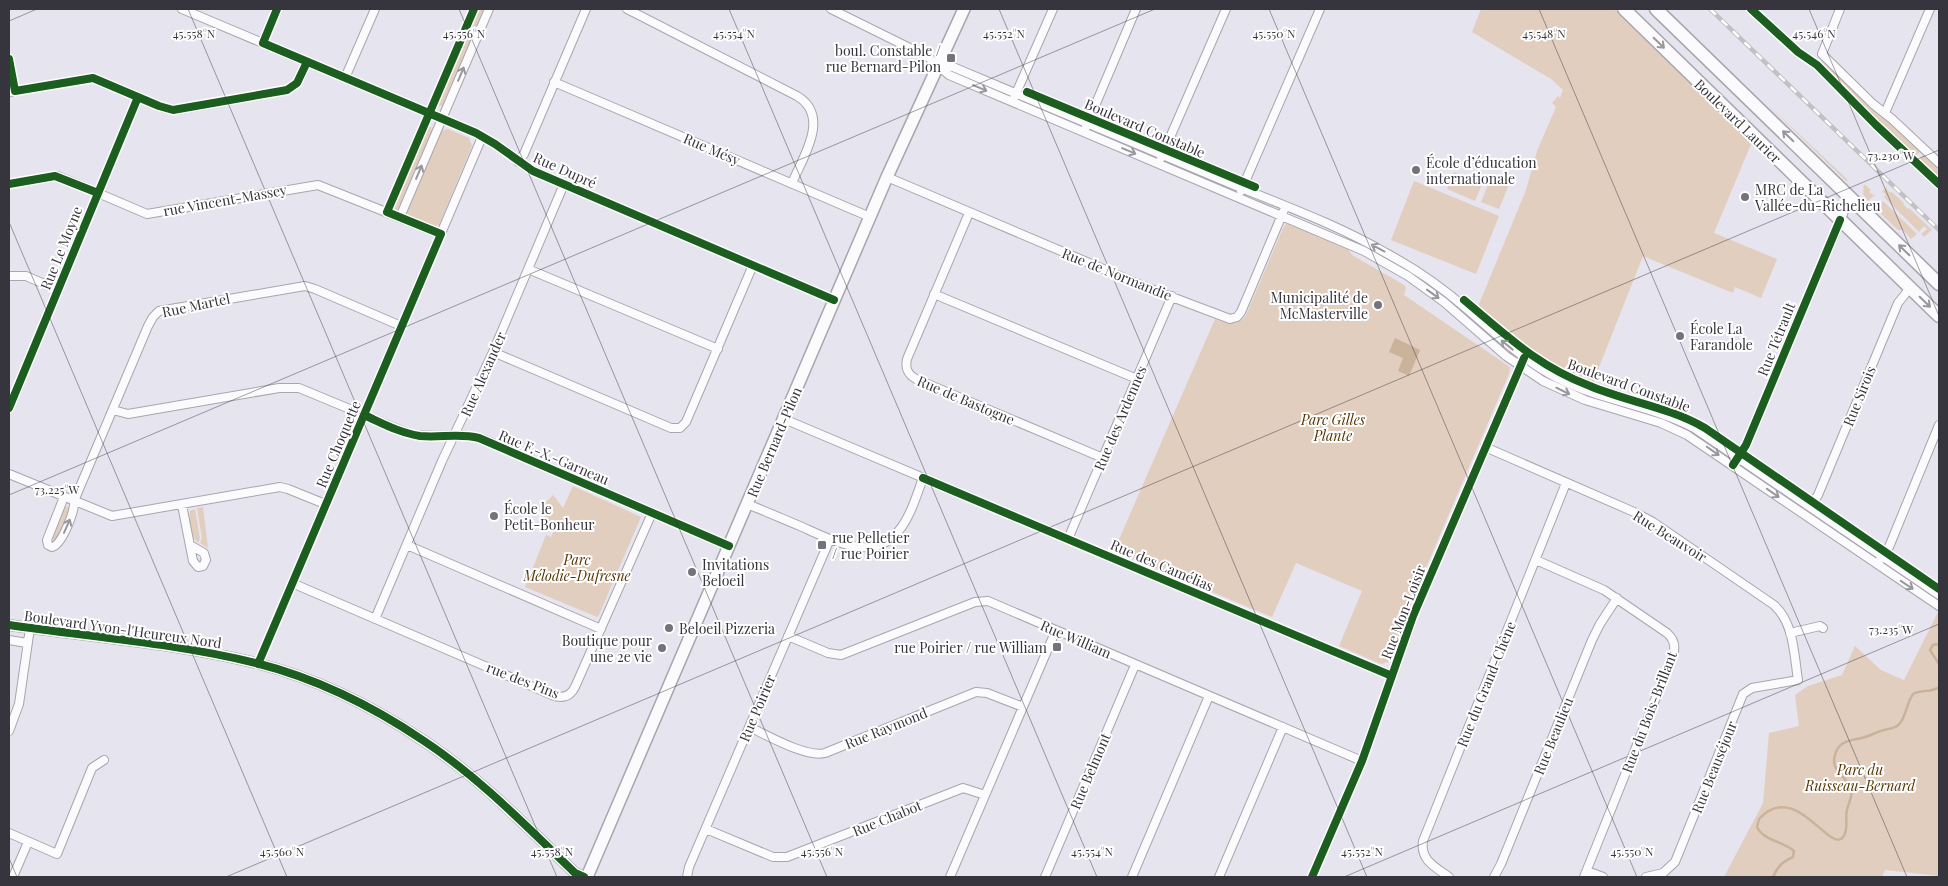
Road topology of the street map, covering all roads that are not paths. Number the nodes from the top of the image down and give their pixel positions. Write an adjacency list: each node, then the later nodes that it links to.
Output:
1 (182, 9): 18 (street, Rue Dupré)
2 (277, 9): 18 (street)
3 (375, 9): 22 (street)
4 (474, 9): 29 (street)
5 (488, 9): 30 (street, one-way to 5)
6 (586, 9): 23 (street)
7 (627, 9): 41 (street)
8 (831, 9): 21 (street)
9 (964, 9): 21 (main road, Rue Bernard-Pilon)
10 (1053, 9): 25 (street)
11 (1136, 9): 31 (street)
12 (1226, 9): 34 (street)
13 (1320, 9): 42 (street)
14 (1624, 9): 52 (main road, Boulevard Laurier, one-way to 52)
15 (1656, 9): 45 (main road, Boulevard Laurier, one-way to 15)
16 (1930, 9): 28 (street)
17 (1836, 10): 28 (street)
18 (263, 43): 20 (street, Rue Dupré)
19 (9, 59): 24 (street)
20 (307, 62): 22 (street, Rue Dupré); 26 (street)
21 (938, 64): 25 (street, Boulevard Constable); 27 (street, Boulevard Constable, one-way to 27); 38 (main road, Rue Bernard-Pilon)
22 (345, 78): 29 (street, Rue Dupré)
23 (554, 82): 35 (street); 41 (street, Rue Mésy)
24 (12, 91): 26 (street)
25 (1016, 94): 27 (street); 31 (street, Boulevard Constable)
26 (138, 97): 43 (street, Rue Le Moyne)
27 (1012, 102): 32 (street, Boulevard Constable)
28 (1885, 113): 36 (street)
29 (429, 114): 30 (street, Rue Dupré); 47 (street)
30 (441, 119): 33 (street, Rue Dupré); 50 (street, one-way to 30)
31 (1087, 123): 32 (street); 34 (street, Boulevard Constable)
32 (1083, 132): 37 (street, Boulevard Constable, one-way to 37)
33 (482, 137): 35 (street, Rue Dupré); 53 (street, Rue Choquette)
34 (1163, 154): 37 (street); 42 (street, Boulevard Constable)
35 (518, 162): 40 (street, Rue Dupré)
36 (1939, 163)
37 (1159, 164): 44 (street, Boulevard Constable)
38 (887, 177): 48 (street, Rue de Normandie); 51 (main road, Rue Bernard-Pilon)
39 (9, 184): 43 (street, rue Vincent-Massey)
40 (564, 184): 55 (street, Rue Dupré); 56 (street, Rue Alexander)
41 (792, 184): 51 (street, Rue Mésy)
42 (1242, 188): 44 (street); 46 (street, Boulevard Constable)
43 (98, 193): 47 (street, rue Vincent-Massey); 60 (street, Rue Le Moyne)
44 (1239, 197): 49 (street, Boulevard Constable)
45 (1850, 197): 52 (street, Rue Tétrault); 58 (main road, Boulevard Laurier, one-way to 45)
46 (1286, 206): 49 (street, Rue de Normandie); 54 (street, Boulevard Constable)
47 (387, 212): 50 (street, rue Vincent-Massey)
48 (970, 213): 61 (street, Rue de Bastogne); 62 (street, Rue de Normandie)
49 (1282, 215): 54 (street, Boulevard Constable); 62 (street, Rue de Normandie)
50 (400, 217): 53 (street, rue Vincent-Massey)
51 (870, 218): 63 (main road, Rue Bernard-Pilon)
52 (1840, 220): 59 (main road, Boulevard Laurier); 81 (street, Rue Tétrault)
53 (441, 234): 67 (street, Rue Choquette)
54 (1356, 242): 64 (street, Boulevard Constable, one-way to 54); 66 (street, Boulevard Constable, one-way to 66)
55 (753, 265): 63 (street, Rue Dupré); 68 (street)
56 (528, 269): 68 (street); 69 (street, Rue Alexander)
57 (9, 276): 60 (street)
58 (1939, 284)
59 (1910, 288): 65 (main road, Boulevard Laurier, one-way to 65); 91 (street, Rue Sirois)
60 (58, 290): 73 (street, Rue Le Moyne)
61 (934, 294): 72 (street); 80 (street, Rue de Bastogne)
62 (1172, 296): 72 (street, Rue des Ardennes)
63 (834, 300): 76 (main road, Rue Bernard-Pilon)
64 (1469, 311): 66 (street); 70 (street, Boulevard Constable, one-way to 64)
65 (1939, 316)
66 (1463, 318): 71 (street, Boulevard Constable)
67 (402, 326): 74 (street, Rue Martel); 75 (street, Rue Choquette)
68 (718, 349): 69 (street)
69 (493, 352): 78 (street, Rue Alexander)
70 (1524, 358): 71 (street, Rue Mon-Loisir); 81 (street, Boulevard Constable)
71 (1520, 366): 79 (street, Rue Mon-Loisir); 82 (street, Boulevard Constable, one-way to 82)
72 (1136, 379): 80 (street, Rue des Ardennes)
73 (9, 408)
74 (113, 410): 75 (street, Rue F.-X.-Garneau); 87 (street, Rue Martel)
75 (364, 415): 78 (street, Rue F.-X.-Garneau); 88 (street, Rue Choquette)
76 (784, 419): 84 (street, Rue des Camélias); 89 (main road, Rue Bernard-Pilon)
77 (1939, 425): 98 (street)
78 (455, 435): 92 (street, Rue F.-X.-Garneau); 96 (street, Rue Alexander)
79 (1485, 447): 85 (street, Rue Beauvoir); 117 (street, Rue Mon-Loisir)
80 (1102, 458): 94 (street, Rue des Ardennes)
81 (1738, 458): 82 (street, Rue Tétrault); 91 (street, Boulevard Constable)
82 (1733, 465): 100 (street, Boulevard Constable, one-way to 100)
83 (9, 474): 86 (street)
84 (923, 478): 93 (street); 94 (street, Rue des Camélias)
85 (1566, 483): 99 (street, Rue du Grand-Chêne); 111 (street, Rue Beauvoir)
86 (64, 497): 87 (street); 87 (street, Rue Martel, one-way to 87)
87 (74, 501): 90 (street)
88 (326, 504): 90 (street); 101 (street, Rue Choquette)
89 (747, 504): 93 (street); 97 (main road, Rue Bernard-Pilon)
90 (182, 505): 95 (street)
91 (1810, 507): 98 (street, Boulevard Constable)
92 (652, 513): 97 (street, Rue F.-X.-Garneau); 109 (street, rue des Pins)
93 (830, 539): 112 (street, Rue Poirier)
94 (1068, 539): 117 (street, Rue des Camélias)
95 (190, 545)
96 (407, 545): 105 (street, Rue Alexander); 109 (street)
97 (729, 546): 132 (main road, Rue Bernard-Pilon)
98 (1882, 556): 100 (street); 102 (street, Boulevard Constable)
99 (1536, 560): 103 (street, Rue du Bois-Brillant); 139 (street, Rue du Grand-Chêne)
100 (1877, 564): 104 (street, Boulevard Constable, one-way to 104)
101 (292, 583): 105 (street, rue des Pins); 115 (street, Rue Choquette)
102 (1939, 595)
103 (1617, 598): 130 (street, Rue du Bois-Brillant); 140 (street, Rue Beaulieu)
104 (1939, 606)
105 (375, 619): 109 (street, rue des Pins)
106 (9, 625): 107 (street, Boulevard Yvon-l'Heureux Nord)
107 (30, 628): 114 (street); 115 (street, Boulevard Yvon-l'Heureux Nord)
108 (1824, 628): 111 (street)
109 (601, 629)
110 (1056, 630): 112 (street, Rue William); 116 (street, Rue William); 120 (street)
111 (1790, 633): 118 (street, Rue Beauvoir)
112 (788, 636): 122 (street, Rue Poirier)
113 (9, 640): 114 (street, Boulevard Yvon-l'Heureux Nord)
114 (27, 643): 123 (street)
115 (258, 664): 132 (street, Boulevard Yvon-l'Heureux Nord)
116 (1135, 665): 119 (street, Rue William); 135 (street, Rue Belmont)
117 (1392, 676): 125 (street, Rue Mon-Loisir)
118 (1798, 680): 142 (street, Rue Beauséjour)
119 (1209, 696): 121 (street, Rue William); 136 (street)
120 (1023, 708): 122 (street, Rue Raymond); 126 (street)
121 (1283, 727): 125 (street, Rue William); 137 (street)
122 (749, 728): 127 (street, Rue Poirier)
123 (9, 731)
124 (104, 760): 129 (street)
125 (1362, 761): 138 (street, Rue Mon-Loisir)
126 (985, 795): 127 (street, Rue Chabot); 134 (street)
127 (706, 829): 133 (street, Rue Poirier)
128 (9, 833): 129 (street)
129 (28, 842): 131 (street)
130 (1586, 874): 141 (street)
131 (13, 877)
132 (586, 877)
133 (687, 877)
134 (950, 877)
135 (1045, 877)
136 (1132, 877)
137 (1219, 877)
138 (1312, 877)
139 (1449, 877)
140 (1494, 877)
141 (1603, 877)
142 (1646, 877)

